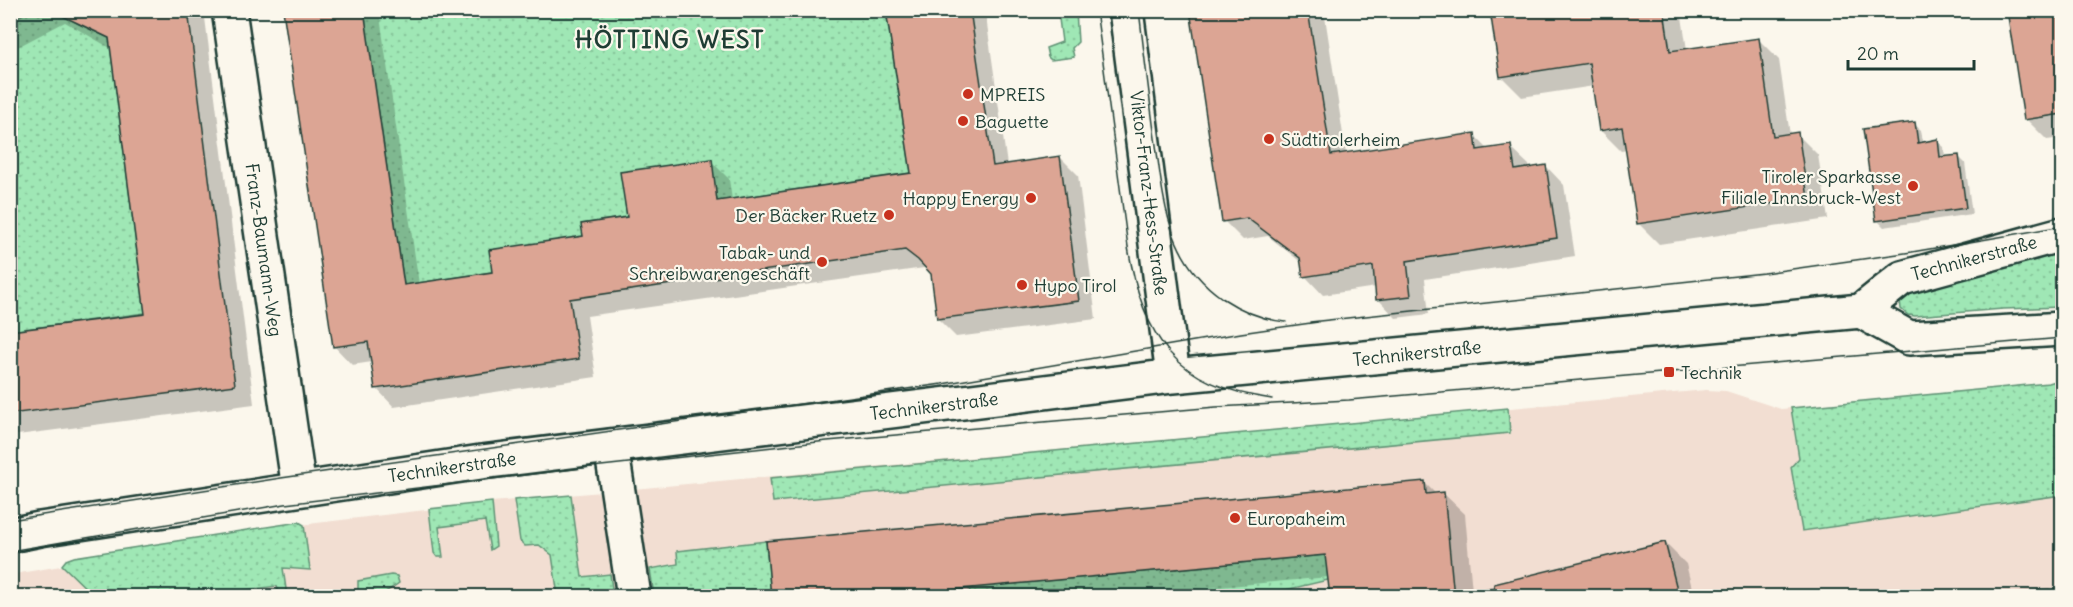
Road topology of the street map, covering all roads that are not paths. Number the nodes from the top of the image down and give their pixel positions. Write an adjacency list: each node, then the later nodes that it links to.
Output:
1 (230, 10): 8 (street, Franz-Baumann-Weg)
2 (1126, 10): 6 (street, Viktor-Franz-Hess-Straße)
3 (2062, 234): 4 (street, Technikerstraße)
4 (1861, 311): 5 (street); 6 (street, Technikerstraße)
5 (2062, 329)
6 (1173, 376): 7 (street, Technikerstraße)
7 (611, 446): 8 (street, Technikerstraße); 10 (street)
8 (299, 489): 9 (street, Technikerstraße)
9 (10, 535)
10 (634, 597)

